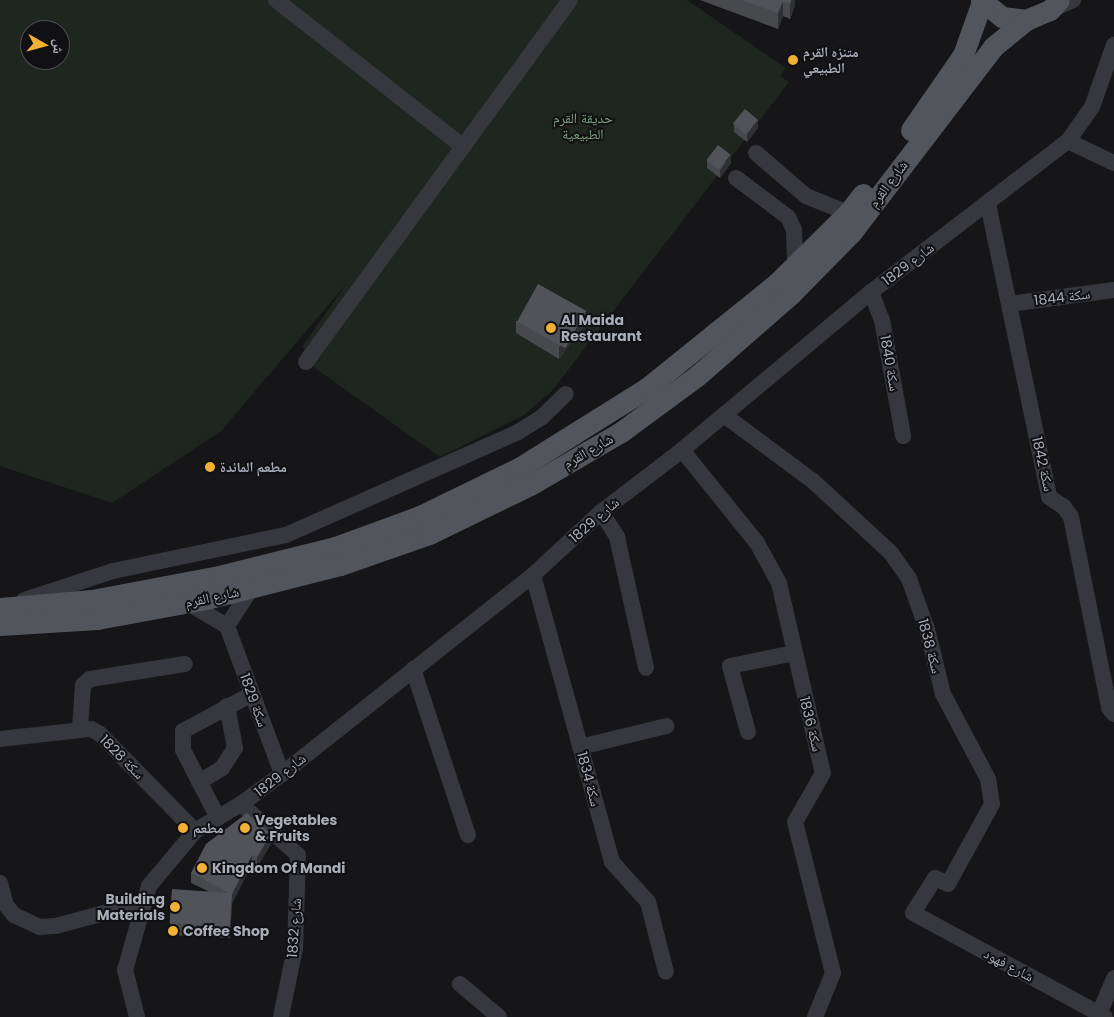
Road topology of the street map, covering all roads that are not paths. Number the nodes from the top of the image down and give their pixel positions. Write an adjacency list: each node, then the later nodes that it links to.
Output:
1 (276, 0): 9 (street)
2 (570, 0): 9 (street)
3 (1073, 0): 5 (street)
4 (982, 1): 6 (main road); 14 (main road, شارع القرم)
5 (1055, 5): 6 (main road)
6 (1026, 20): 26 (main road, شارع القرم)
7 (1114, 45): 8 (street, 1829 شارع)
8 (1068, 141): 11 (street); 13 (street, 1829 شارع)
9 (462, 146): 19 (street)
10 (756, 153): 14 (street)
11 (1114, 163)
12 (736, 178): 15 (street)
13 (988, 204): 17 (street, 1829 شارع); 18 (street, سكة 1842)
14 (848, 213): 15 (main road, شارع القرم)
15 (794, 266): 28 (main road, شارع القرم)
16 (1114, 290): 18 (street, سكة 1844)
17 (871, 292): 21 (street, 1829 شارع); 22 (street, سكة 1840)
18 (1010, 304): 37 (street, سكة 1842)
19 (306, 362)
20 (566, 394): 28 (street)
21 (724, 414): 23 (street, 1829 شارع); 51 (street, 1838 سكة)
22 (903, 436)
23 (682, 450): 24 (street, 1829 شارع); 31 (street, سكة 1836)
24 (601, 512): 25 (street, 1829 شارع); 33 (street)
25 (533, 575): 34 (street, 1829 شارع); 42 (street, سكة 1834)
26 (251, 589): 27 (main road, شارع القرم); 30 (street)
27 (188, 603): 29 (main road, شارع القرم); 30 (street)
28 (0, 608)
29 (0, 625)
30 (227, 626): 35 (street, سكة 1829)
31 (794, 653): 40 (street); 59 (street, سكة 1836)
32 (185, 664): 39 (street)
33 (646, 668)
34 (414, 669): 43 (street, 1829 شارع); 48 (street)
35 (252, 694): 36 (street); 43 (street, سكة 1829)
36 (227, 706): 44 (street); 44 (street)
37 (1114, 714)
38 (668, 726): 42 (street)
39 (80, 729): 41 (street, سكة 1828); 47 (street, سكة 1828)
40 (748, 732)
41 (0, 739)
42 (580, 747): 52 (street, سكة 1834)
43 (282, 774): 45 (street, 1829 شارع)
44 (199, 782): 46 (street)
45 (241, 804): 46 (street, 1829 شارع); 57 (street, 1832 شارع)
46 (218, 818): 47 (street, 1829 شارع)
47 (195, 831): 50 (street, 1829 شارع)
48 (468, 834)
49 (0, 883): 50 (street)
50 (145, 902): 56 (street, 1829 شارع)
51 (913, 914): 55 (street, شارع فهود)
52 (666, 972)
53 (1114, 978): 55 (street)
54 (460, 984): 58 (street)
55 (1102, 1015)
56 (137, 1017)
57 (281, 1017)
58 (499, 1017)
59 (815, 1017)

